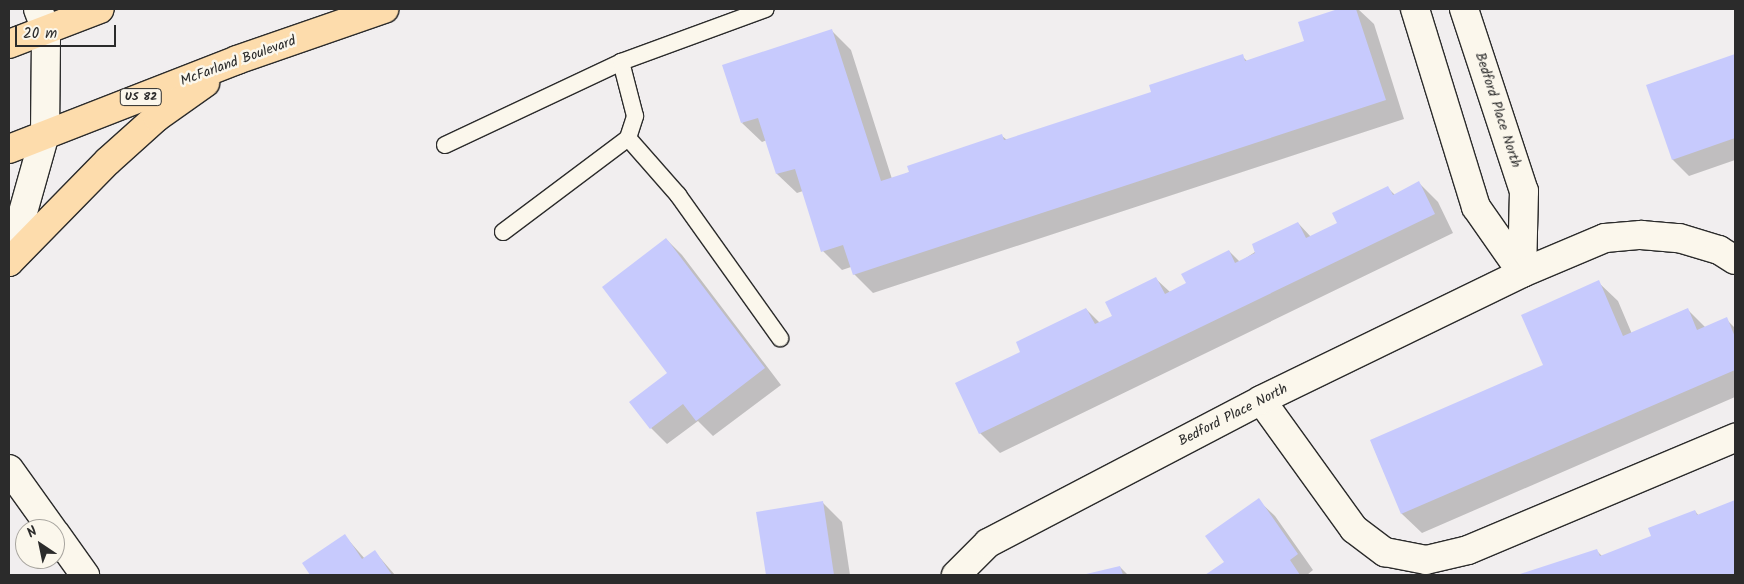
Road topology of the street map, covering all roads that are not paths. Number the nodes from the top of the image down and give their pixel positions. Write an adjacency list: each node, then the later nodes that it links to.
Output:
1 (100, 9): 6 (highway)
2 (384, 9): 8 (highway, McFarland Boulevard / US 82)
3 (766, 9): 9 (lane)
4 (1415, 9): 17 (street)
5 (1464, 9): 17 (street, Bedford Place North)
6 (42, 19): 7 (highway); 10 (street)
7 (9, 44)
8 (237, 60): 10 (highway, McFarland Boulevard / US 82); 16 (highway)
9 (621, 62): 11 (lane); 12 (lane)
10 (45, 134): 13 (highway, McFarland Boulevard / US 82); 16 (street)
11 (628, 138): 14 (lane); 18 (lane)
12 (445, 145)
13 (9, 149)
14 (503, 232)
15 (1735, 260): 17 (street)
16 (9, 262)
17 (1522, 273): 19 (street, Bedford Place North)
18 (780, 338)
19 (1261, 400): 20 (street); 25 (street, Bedford Place North)
20 (1735, 438)
21 (9, 469): 22 (street)
22 (45, 519)
23 (65, 547): 24 (street)
24 (85, 575)
25 (956, 575)

